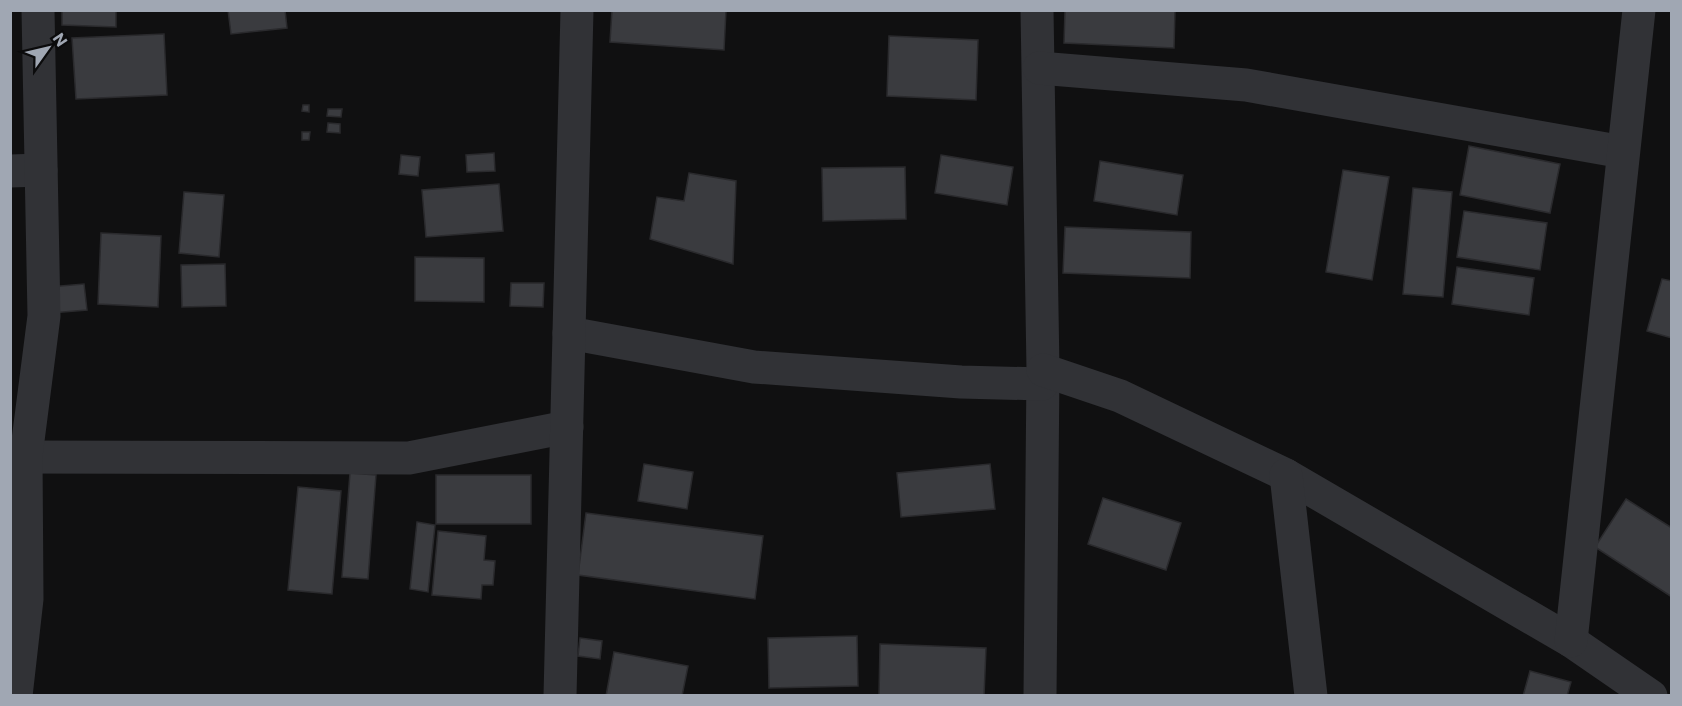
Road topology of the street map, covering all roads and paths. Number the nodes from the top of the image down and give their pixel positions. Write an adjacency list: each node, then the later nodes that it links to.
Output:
1 (38, 10): 7 (street)
2 (577, 10): 8 (street)
3 (1037, 10): 5 (street)
4 (1639, 10): 6 (street)
5 (1038, 68): 6 (street); 9 (street)
6 (1623, 152): 13 (street)
7 (26, 170): 11 (street)
8 (569, 333): 9 (street); 10 (street)
9 (1043, 377): 12 (street); 16 (street)
10 (567, 427): 11 (street); 15 (street)
11 (18, 457): 14 (street)
12 (1286, 475): 13 (street); 17 (street)
13 (1571, 641): 18 (street)
14 (16, 696)
15 (560, 696)
16 (1041, 696)
17 (1311, 696)
18 (1651, 696)

